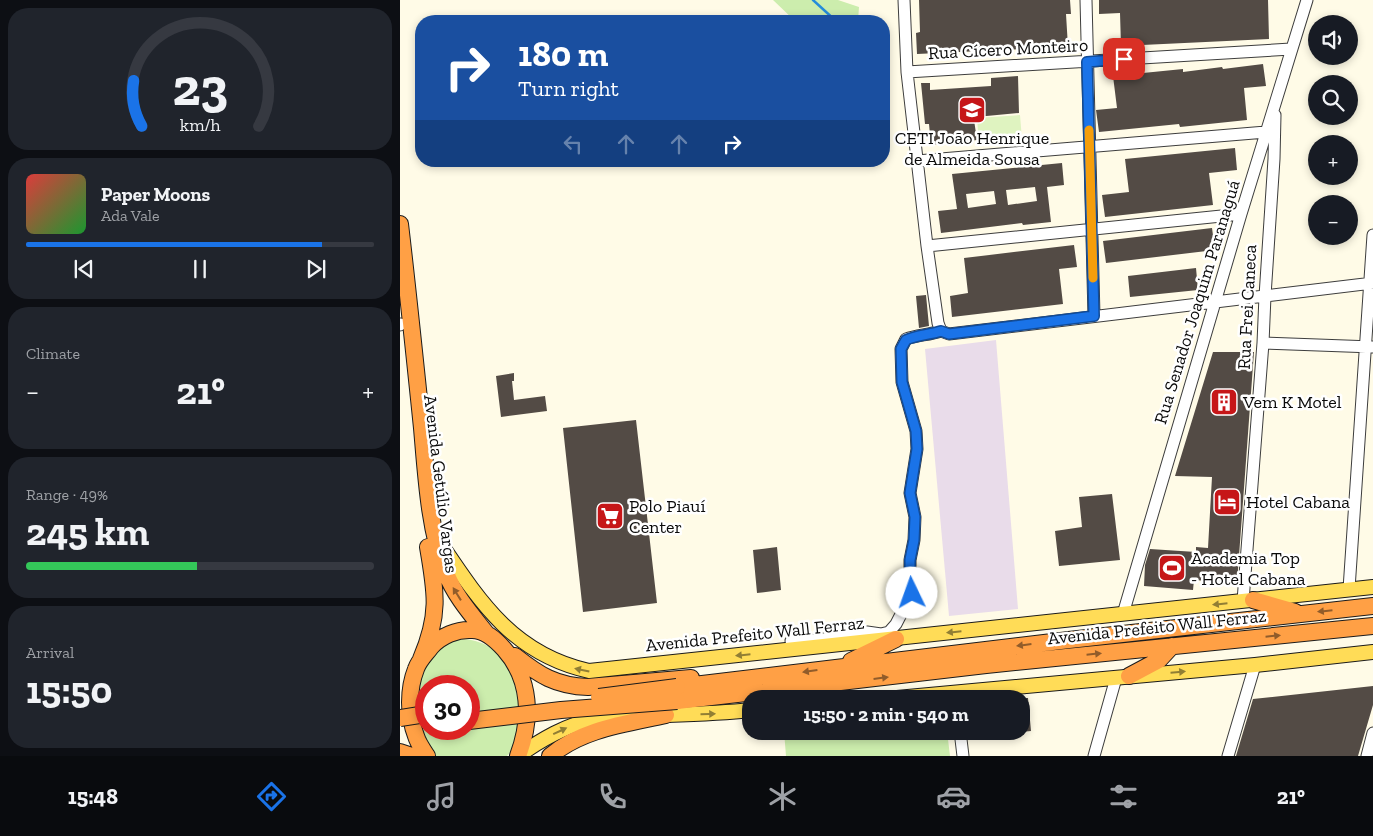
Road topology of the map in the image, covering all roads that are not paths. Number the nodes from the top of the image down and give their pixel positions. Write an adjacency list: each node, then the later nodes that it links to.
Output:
1 (904, 0): 6 (street)
2 (1086, 0): 5 (street)
3 (1307, 0): 4 (street, Rua Senador Joaquim Paranaguá)
4 (1291, 49): 5 (street, Rua Cícero Monteiro); 7 (street, Rua Senador Joaquim Paranaguá)
5 (1087, 62): 6 (street, Rua Cícero Monteiro); 9 (street)
6 (907, 72): 10 (street)
7 (1274, 103): 8 (street, Rua Senador Joaquim Paranaguá); 17 (street, Rua Frei Caneca)
8 (1266, 132): 9 (street); 11 (street, Rua Senador Joaquim Paranaguá)
9 (1090, 146): 10 (street); 13 (street)
10 (917, 160): 15 (street)
11 (1240, 214): 13 (street); 18 (street, Rua Senador Joaquim Paranaguá)
12 (400, 224): 24 (highway, Avenida Getúlio Vargas)
13 (1092, 229): 15 (street); 19 (street)
14 (1373, 235): 16 (street)
15 (927, 246): 21 (street)
16 (1372, 283): 17 (street); 23 (street)
17 (1265, 296): 18 (street); 22 (street, Rua Frei Caneca)
18 (1214, 302): 19 (street); 29 (street, Rua Senador Joaquim Paranaguá)
19 (1094, 316): 21 (street)
20 (400, 320): 38 (highway, Avenida Getúlio Vargas)
21 (941, 331): 33 (street)
22 (1264, 343): 23 (street); 27 (street, Rua Frei Caneca)
23 (1370, 347): 26 (street)
24 (436, 538): 32 (highway, Avenida Getúlio Vargas, one-way to 24); 33 (main road, Avenida Prefeito Wall Ferraz, one-way to 24)
25 (1373, 587): 26 (main road, Avenida Prefeito Wall Ferraz)
26 (1349, 589): 27 (main road, Avenida Prefeito Wall Ferraz)
27 (1248, 601): 29 (main road, Avenida Prefeito Wall Ferraz, one-way to 29); 30 (highway)
28 (1373, 606): 30 (highway, Avenida Prefeito Wall Ferraz, one-way to 30)
29 (1123, 614): 33 (main road, Avenida Prefeito Wall Ferraz, one-way to 33)
30 (1302, 614): 40 (highway, Avenida Prefeito Wall Ferraz, one-way to 40)
31 (1373, 626): 36 (highway, Avenida Prefeito Wall Ferraz, one-way to 31)
32 (486, 633): 35 (highway, Avenida Getúlio Vargas); 38 (highway)
33 (886, 638): 34 (street); 40 (highway)
34 (791, 641)
35 (499, 643): 43 (highway); 60 (highway)
36 (1172, 646): 41 (highway); 43 (highway, Avenida Prefeito Wall Ferraz, one-way to 36)
37 (1373, 652): 39 (main road)
38 (418, 664): 42 (highway); 59 (highway)
39 (1255, 665): 41 (main road, one-way to 39); 64 (street)
40 (837, 667): 43 (highway, Avenida Prefeito Wall Ferraz, one-way to 43)
41 (1122, 677): 44 (main road); 63 (street)
42 (400, 687)
43 (728, 688): 45 (highway); 46 (highway, Avenida Prefeito Wall Ferraz)
44 (1008, 690)
45 (742, 691)
46 (677, 694): 47 (highway, Avenida Prefeito Wall Ferraz, bridge); 52 (highway, Avenida Prefeito Wall Ferraz, bridge)
47 (480, 709)
48 (742, 711): 49 (main road, one-way to 48)
49 (666, 715): 60 (main road, one-way to 49); 61 (highway)
50 (415, 716): 51 (highway, bridge)
51 (400, 718)
52 (480, 720)
53 (415, 727): 54 (highway)
54 (400, 729)
55 (1373, 732): 65 (street)
56 (961, 740): 62 (street)
57 (400, 752): 58 (highway)
58 (412, 756)
59 (427, 756)
60 (518, 756)
61 (550, 756)
62 (963, 756)
63 (1094, 756)
64 (1228, 756)
65 (1366, 756)

